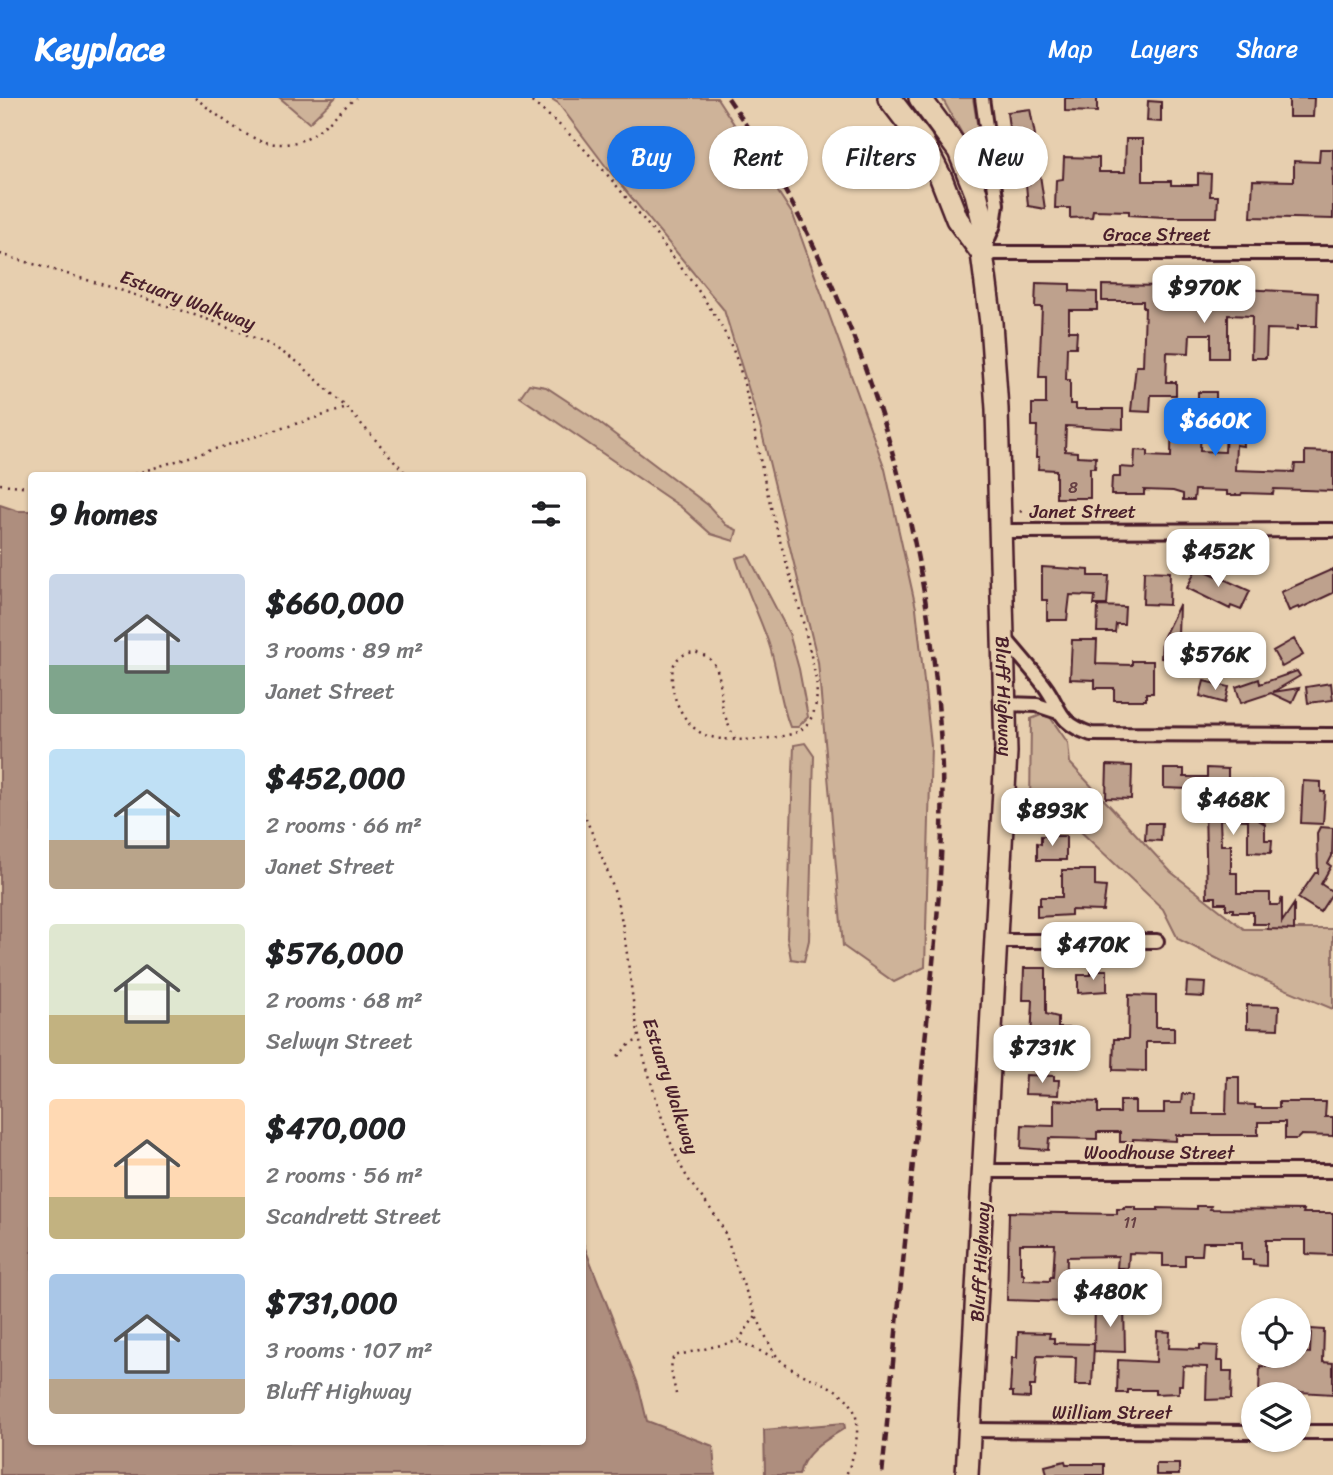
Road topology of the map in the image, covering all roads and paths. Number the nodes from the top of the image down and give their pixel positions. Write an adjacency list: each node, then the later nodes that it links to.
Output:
1 (195, 98): 2 (path)
2 (356, 98)
3 (526, 98): 25 (path)
4 (890, 98): 8 (highway)
5 (903, 98): 9 (street)
6 (920, 98): 11 (highway, Bluff Highway)
7 (982, 98): 11 (street)
8 (911, 126)
9 (922, 126)
10 (940, 178): 11 (highway)
11 (982, 253): 12 (street, Grace Street); 20 (highway, Bluff Highway)
12 (1333, 253)
13 (0, 254): 14 (path, Estuary Walkway)
14 (347, 408): 15 (path); 16 (path, Estuary Walkway)
15 (141, 472)
16 (404, 472)
17 (0, 484): 18 (path)
18 (28, 487)
19 (1333, 530): 20 (street, Janet Street)
20 (1000, 531): 21 (highway, Bluff Highway)
21 (1003, 636): 22 (highway, Bluff Highway); 23 (street)
22 (1004, 704): 23 (street); 27 (highway, Bluff Highway)
23 (1058, 712): 24 (street)
24 (1333, 735)
25 (735, 738): 25 (path)
26 (586, 820): 29 (path, Estuary Walkway)
27 (996, 941): 28 (street); 31 (highway, Bluff Highway)
28 (1157, 941)
29 (639, 1040): 30 (path); 33 (path, Estuary Walkway)
30 (618, 1056)
31 (984, 1171): 32 (street, Woodhouse Street); 37 (highway, Bluff Highway)
32 (1333, 1171)
33 (758, 1314): 34 (path); 35 (path, Estuary Walkway)
34 (738, 1341): 35 (path); 36 (path)
35 (778, 1359): 41 (path)
36 (676, 1394)
37 (971, 1430): 38 (street, William Street); 42 (highway, Bluff Highway)
38 (1241, 1432)
39 (1311, 1432): 40 (street)
40 (1333, 1432)
41 (846, 1475)
42 (967, 1475)

